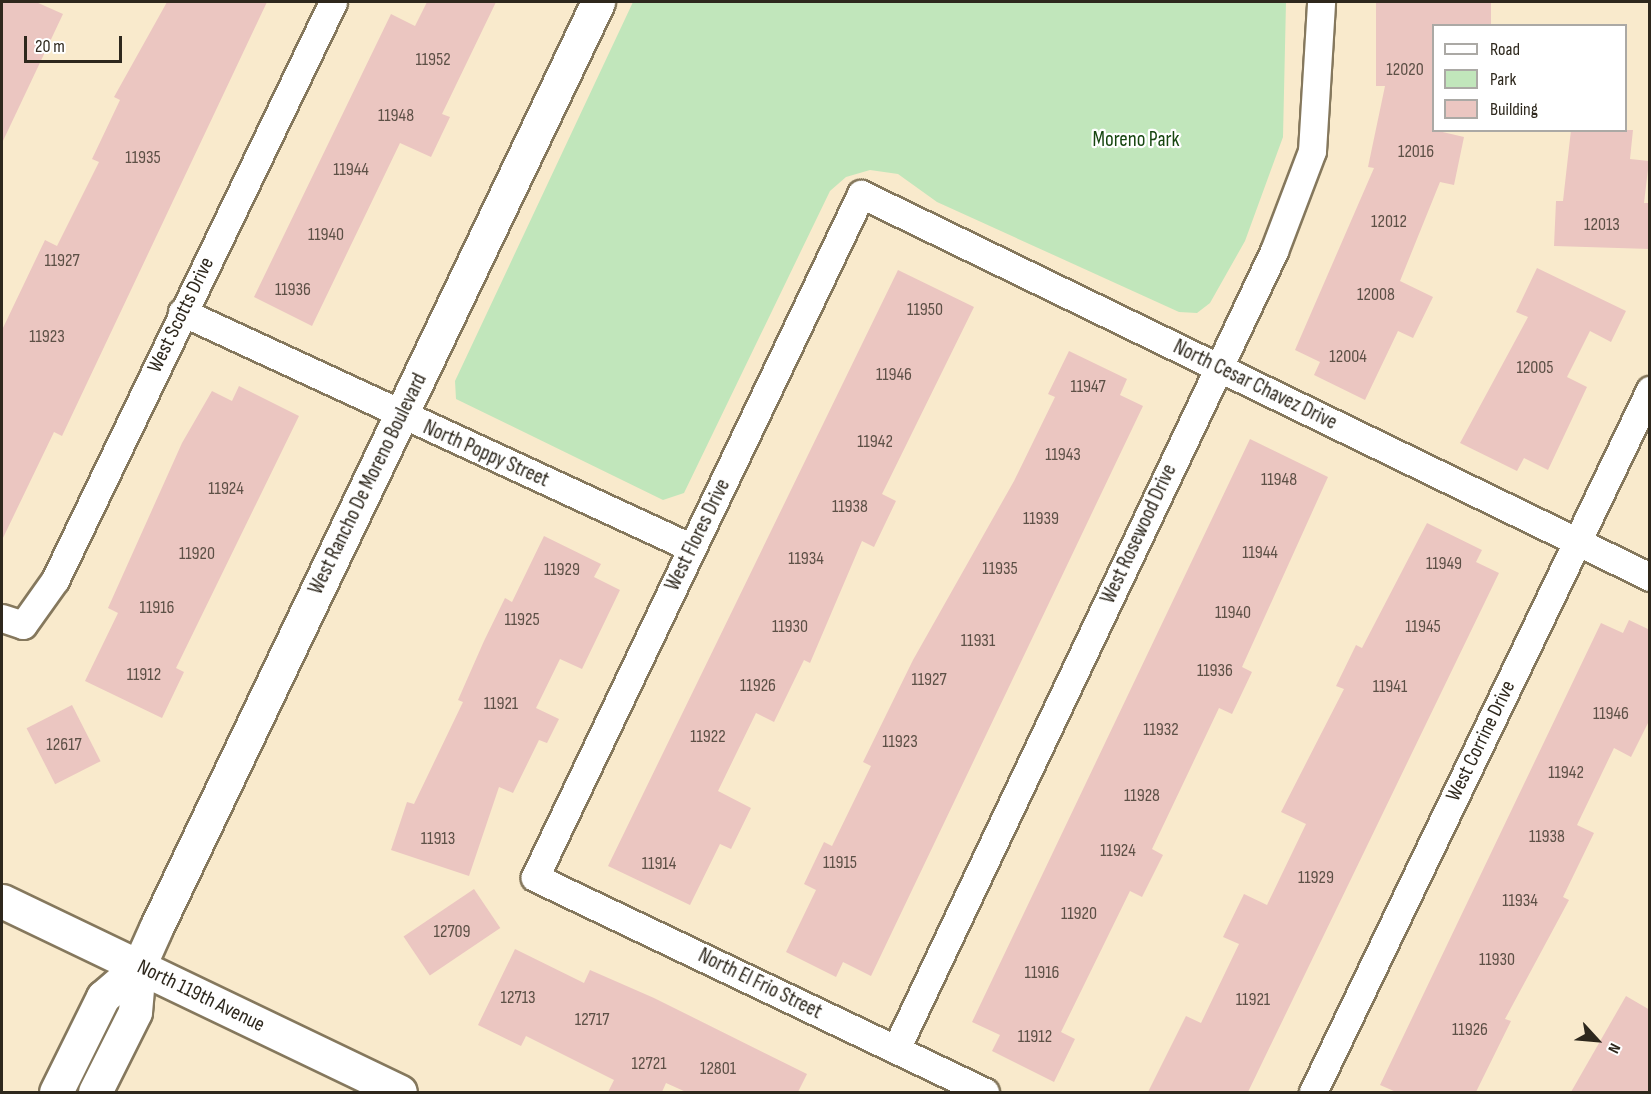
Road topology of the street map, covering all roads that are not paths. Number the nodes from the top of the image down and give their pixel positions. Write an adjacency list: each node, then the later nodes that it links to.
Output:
1 (333, 2): 5 (street, West Scotts Drive)
2 (598, 2): 8 (street, West Rancho De Moreno Boulevard)
3 (1321, 2): 6 (street, West Rosewood Drive)
4 (861, 194): 6 (street, North Cesar Chavez Drive); 10 (street, West Flores Drive)
5 (182, 312): 8 (street, North Poppy Street); 12 (street, West Scotts Drive)
6 (1217, 367): 9 (street, North Cesar Chavez Drive); 16 (street, West Rosewood Drive)
7 (1650, 390): 9 (street, West Corrine Drive)
8 (400, 417): 10 (street, North Poppy Street); 15 (street, West Rancho De Moreno Boulevard)
9 (1577, 542): 11 (street, North Cesar Chavez Drive); 21 (street, West Corrine Drive)
10 (692, 548): 13 (street, West Flores Drive)
11 (1650, 577)
12 (12, 622)
13 (535, 877): 16 (street, North El Frio Street)
14 (2, 901): 15 (street, North 119th Avenue)
15 (139, 966): 17 (street, West Rancho De Moreno Boulevard); 18 (street, West Rancho De Moreno Boulevard); 19 (street, North 119th Avenue)
16 (896, 1049): 20 (street, North El Frio Street)
17 (56, 1092)
18 (95, 1092)
19 (400, 1092)
20 (985, 1092)
21 (1313, 1092)

